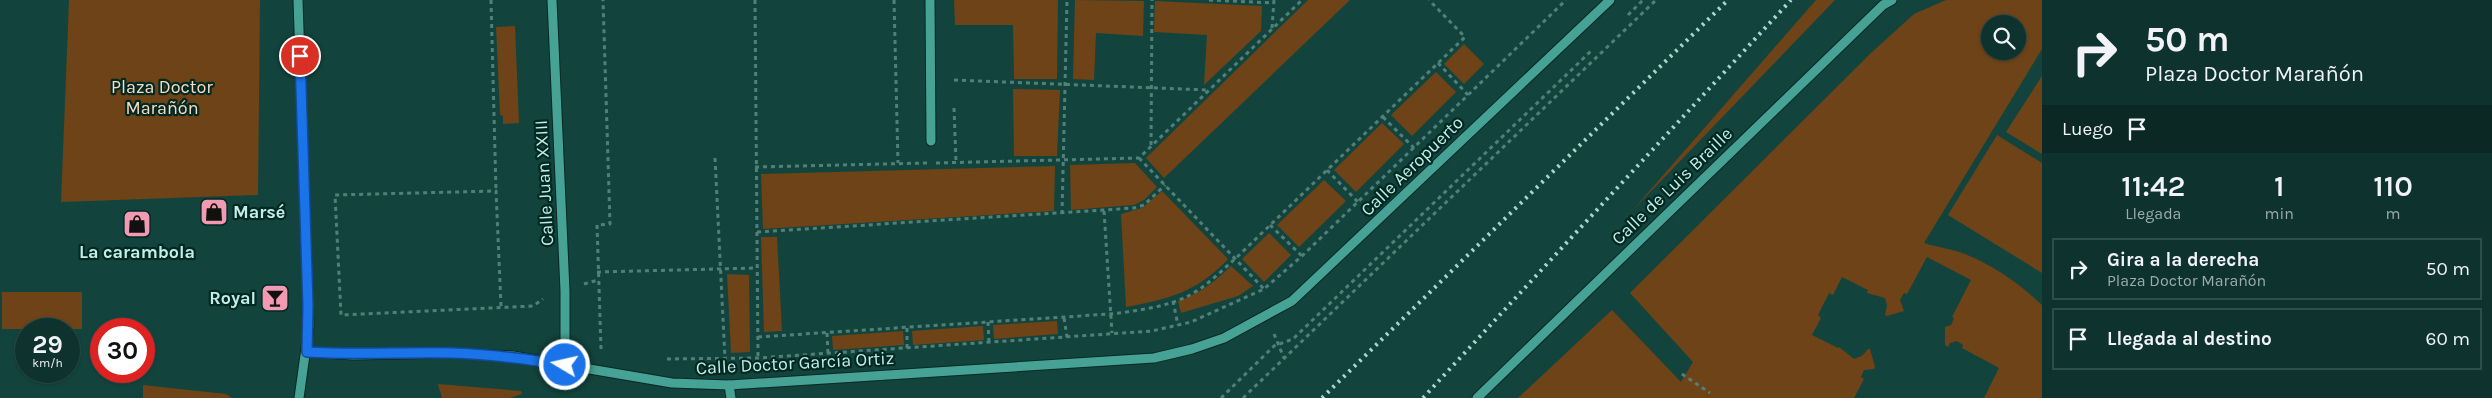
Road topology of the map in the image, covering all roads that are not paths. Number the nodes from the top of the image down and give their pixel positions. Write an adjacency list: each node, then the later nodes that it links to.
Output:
1 (298, 0): 8 (street)
2 (552, 0): 9 (street, Calle Juan XXIII)
3 (930, 0): 6 (street)
4 (1610, 0): 7 (street, Calle Aeropuerto)
5 (1892, 0): 13 (street, Calle de Luis Braille)
6 (931, 141)
7 (1224, 338): 10 (street, Calle Doctor García Ortiz)
8 (307, 352): 9 (street, Calle Doctor García Ortiz); 11 (street)
9 (565, 365): 10 (street, Calle Doctor García Ortiz)
10 (729, 385): 12 (street)
11 (299, 398)
12 (731, 398)
13 (1477, 398)

